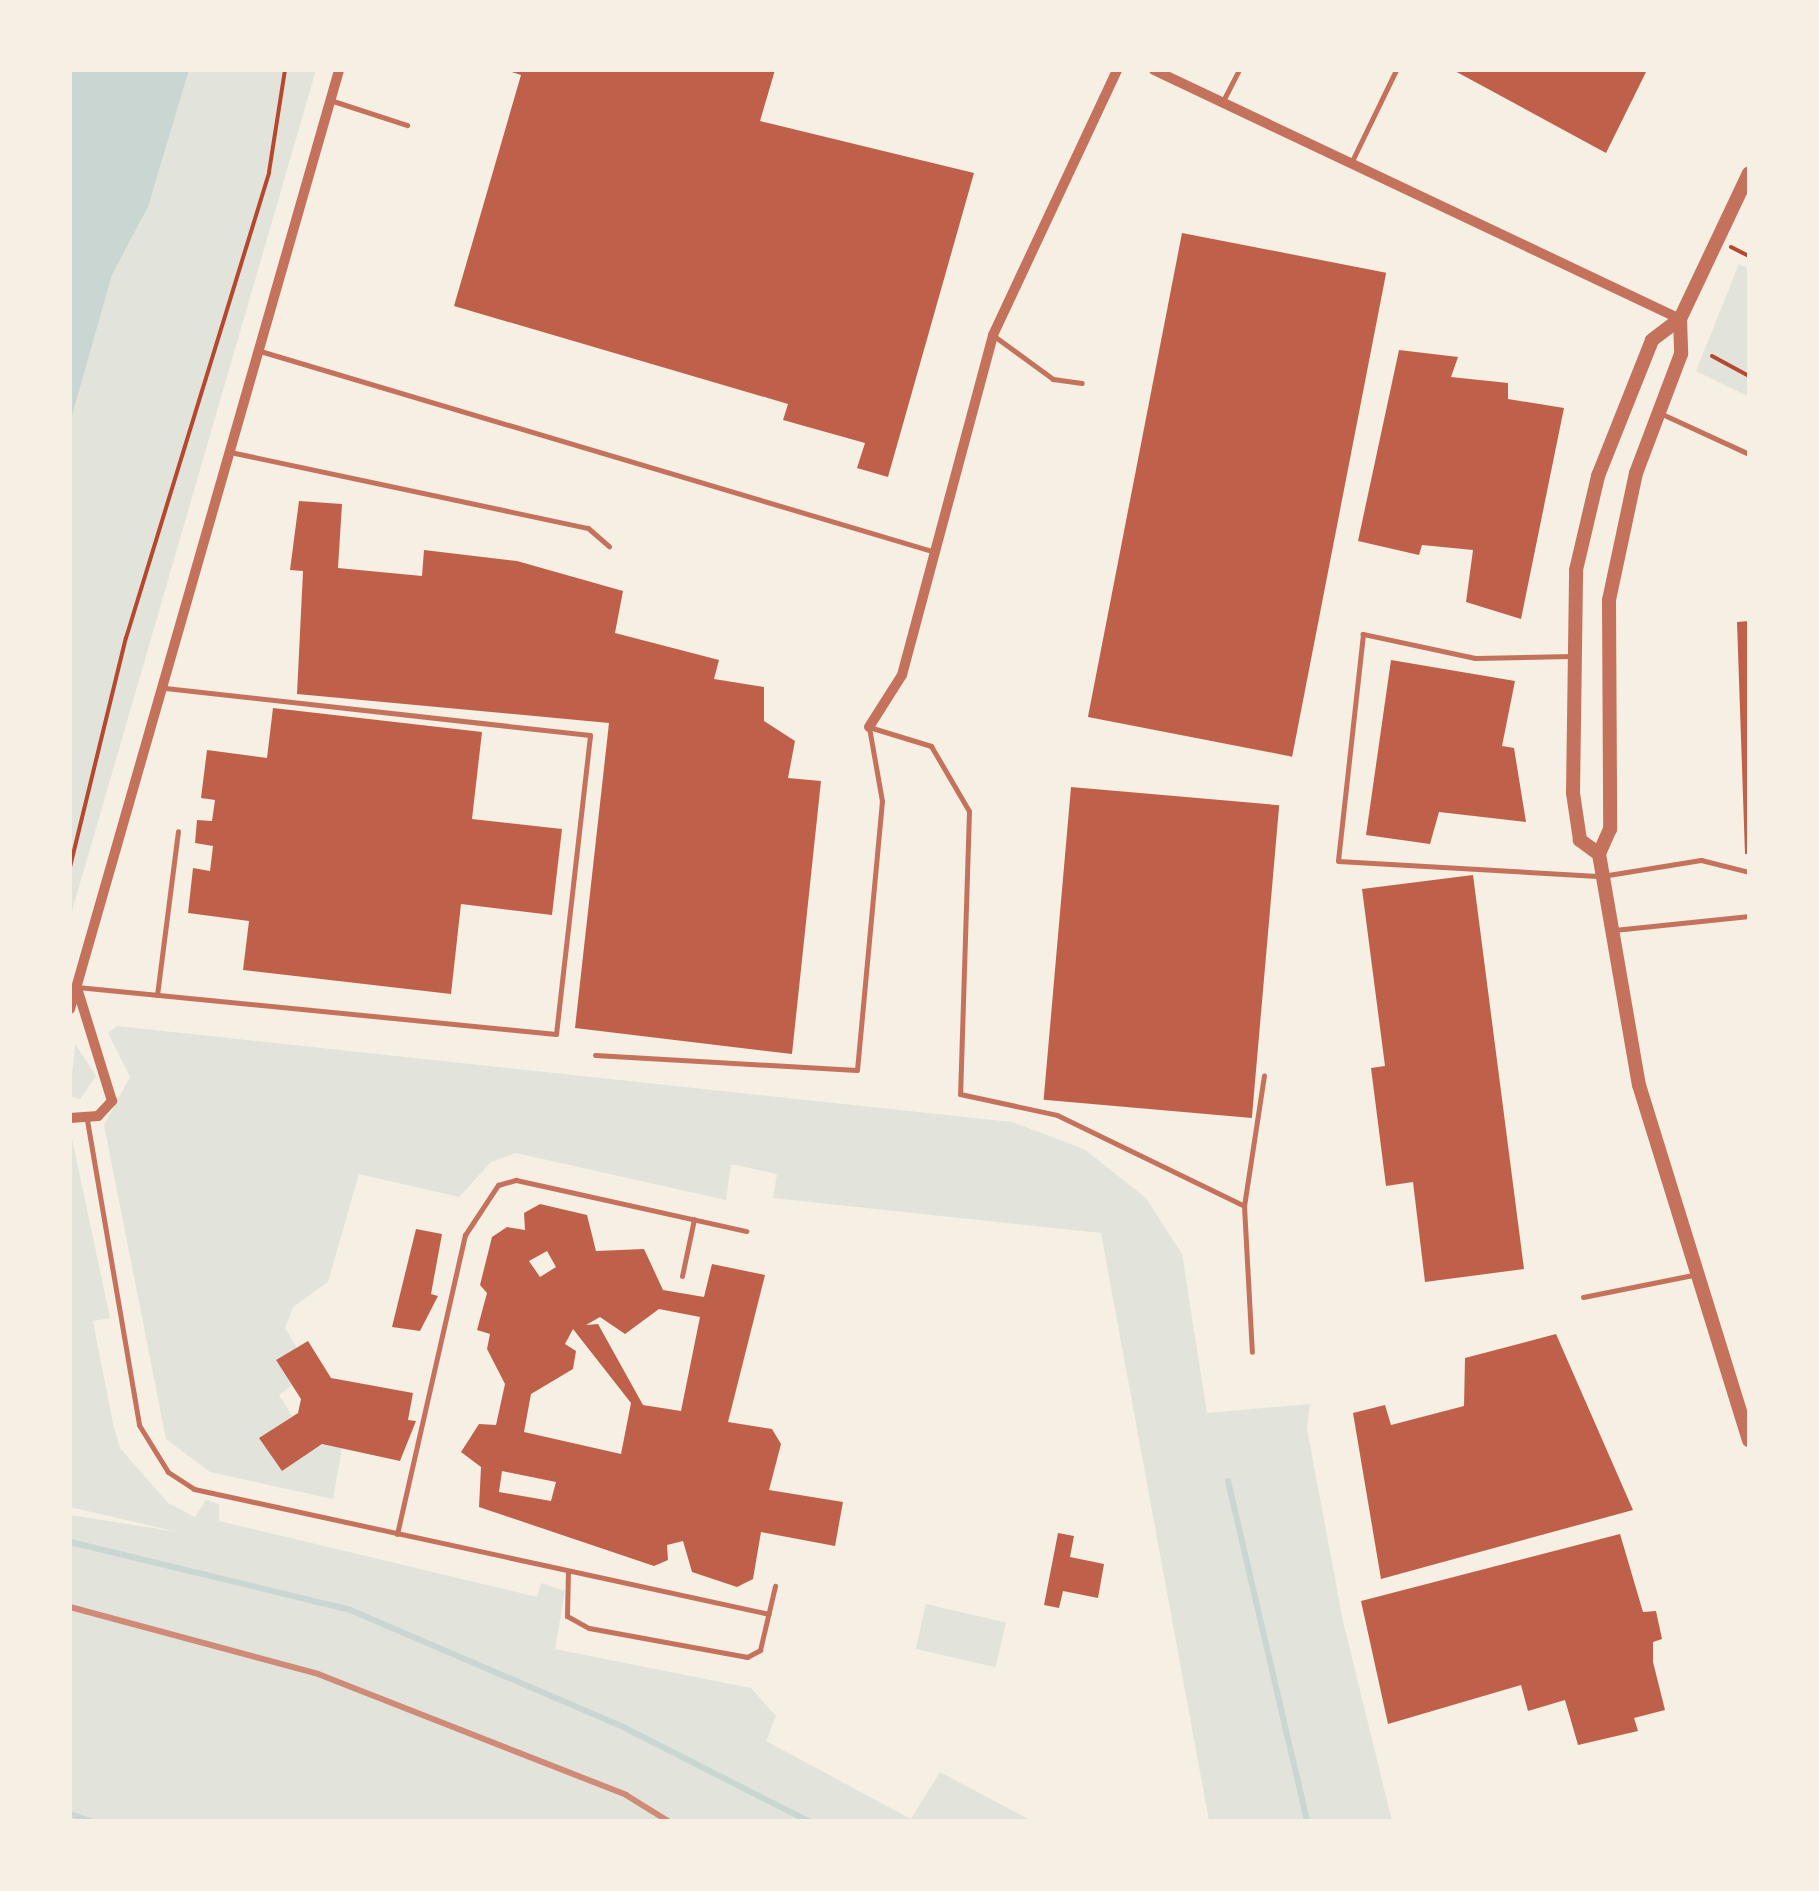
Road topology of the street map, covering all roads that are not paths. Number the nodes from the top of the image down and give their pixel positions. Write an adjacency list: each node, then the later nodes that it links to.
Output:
1 (339, 70): 6 (street)
2 (1117, 70): 12 (street)
3 (1154, 70): 7 (street)
4 (1238, 70): 7 (lane)
5 (1396, 70): 9 (lane)
6 (330, 100): 8 (lane); 13 (street)
7 (1223, 102): 9 (street)
8 (407, 125)
9 (1351, 164): 11 (street)
10 (1749, 173): 11 (street)
11 (1680, 319): 15 (street); 20 (street)
12 (993, 335): 14 (lane); 19 (street)
13 (258, 350): 16 (street); 19 (lane)
14 (1082, 384)
15 (1659, 413): 17 (lane); 24 (street)
16 (230, 452): 18 (lane); 21 (street)
17 (1749, 454)
18 (609, 546)
19 (935, 552): 22 (street)
20 (1570, 656): 24 (street); 26 (lane)
21 (158, 687): 29 (street); 30 (lane)
22 (869, 726): 32 (lane); 36 (lane)
23 (178, 832): 30 (lane)
24 (1599, 854): 26 (street)
25 (1749, 872): 26 (lane)
26 (1602, 876): 28 (street)
27 (1749, 916): 28 (lane)
28 (1611, 930): 39 (street)
29 (77, 987): 30 (lane); 31 (street); 35 (street)
30 (157, 995)
31 (70, 1009)
32 (595, 1055)
33 (1264, 1076): 36 (lane)
34 (70, 1118): 35 (street)
35 (87, 1120): 44 (lane)
36 (1244, 1206): 42 (lane)
37 (694, 1219): 38 (lane); 40 (lane); 44 (lane)
38 (746, 1231)
39 (1694, 1275): 41 (lane); 43 (street)
40 (682, 1276)
41 (1583, 1297)
42 (1252, 1352)
43 (1749, 1440)
44 (396, 1535): 45 (lane)
45 (568, 1571): 47 (lane); 47 (lane)
46 (775, 1586): 47 (lane)
47 (769, 1614)

